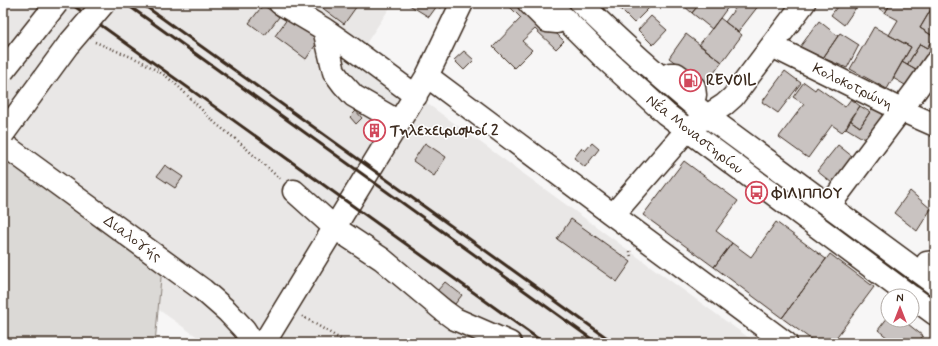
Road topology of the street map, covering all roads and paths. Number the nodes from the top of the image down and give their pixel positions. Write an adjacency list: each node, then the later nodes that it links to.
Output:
1 (26, 3): 9 (path)
2 (57, 3): 15 (main road, bridge)
3 (104, 3): 25 (main road, bridge)
4 (280, 3): 11 (main road)
5 (462, 3): 17 (main road)
6 (529, 3): 10 (main road)
7 (581, 3): 21 (main road, Νέα Μοναστηρίου)
8 (804, 3): 13 (main road)
9 (33, 7)
10 (553, 13): 24 (main road, Νέα Μοναστηρίου)
11 (324, 29): 19 (main road); 22 (main road)
12 (91, 40): 27 (path)
13 (772, 46): 20 (main road, Κολοκοτρώνη); 21 (main road)
14 (935, 63): 20 (main road)
15 (3, 71)
16 (670, 74): 18 (main road)
17 (427, 76): 19 (main road); 30 (main road)
18 (695, 95)
19 (416, 96): 22 (main road)
20 (902, 110): 23 (main road, Κολοκοτρώνη); 29 (main road)
21 (707, 116): 24 (main road); 29 (main road, Νέα Μοναστηρίου)
22 (399, 122): 31 (main road)
23 (935, 125)
24 (687, 130): 30 (main road); 33 (main road, Νέα Μοναστηρίου)
25 (3, 134)
26 (3, 144): 37 (main road, Διαλογής)
27 (274, 174)
28 (294, 191): 31 (main road)
29 (829, 206): 32 (main road, Νέα Μοναστηρίου)
30 (612, 215): 41 (main road)
31 (335, 228): 35 (main road); 40 (main road)
32 (935, 284)
33 (899, 288)
34 (920, 303): 36 (main road, Νέα Μοναστηρίου)
35 (286, 307): 38 (main road); 39 (path)
36 (935, 314)
37 (253, 343)
38 (264, 343)
39 (347, 343)
40 (510, 343)
41 (786, 343)

